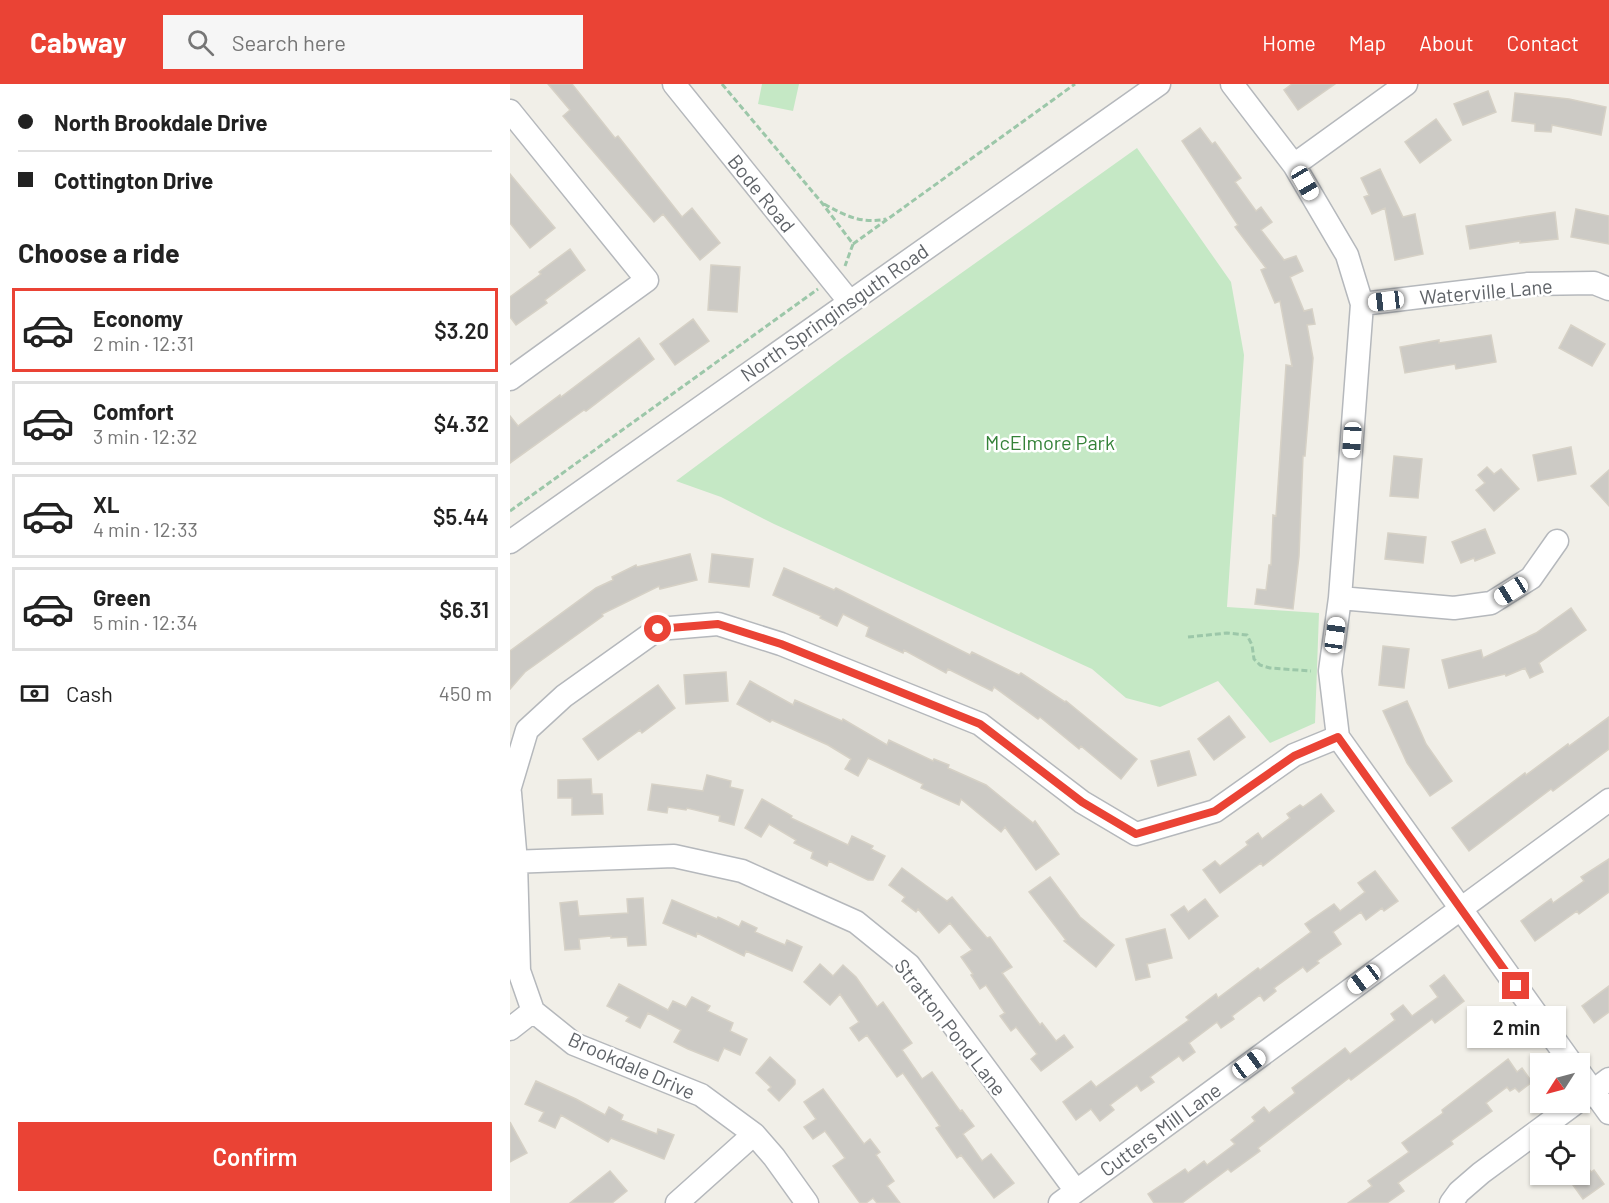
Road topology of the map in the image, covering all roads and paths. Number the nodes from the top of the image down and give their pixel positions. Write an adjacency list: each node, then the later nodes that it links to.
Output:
1 (674, 84): 15 (street, Bode Road)
2 (722, 84): 9 (path)
3 (1075, 84): 10 (path)
4 (1159, 84): 15 (street, North Springinsguth Road)
5 (1232, 84): 8 (street)
6 (1406, 84): 8 (street)
7 (510, 111): 17 (street)
8 (1294, 165): 16 (street)
9 (822, 203): 10 (path); 11 (path)
10 (888, 219): 11 (path)
11 (853, 244): 12 (path)
12 (843, 271)
13 (1609, 289): 16 (street, Waterville Lane)
14 (804, 299): 18 (path)
15 (849, 301): 20 (street, North Springinsguth Road)
16 (1362, 304): 21 (street)
17 (510, 379)
18 (510, 511)
19 (1557, 541): 21 (street)
20 (510, 542)
21 (1340, 598): 24 (street)
22 (1188, 637): 23 (path)
23 (1313, 672)
24 (1338, 737): 25 (street); 29 (street)
25 (510, 787)
26 (510, 793): 28 (street)
27 (1609, 800): 29 (street, Cutters Mill Lane)
28 (513, 862): 30 (street); 37 (street, Stratton Pond Lane)
29 (1460, 908): 32 (street); 37 (street, Cutters Mill Lane)
30 (533, 1011): 31 (street); 36 (street, Brookdale Drive)
31 (510, 1029)
32 (1564, 1053)
33 (1590, 1092): 35 (street)
34 (1557, 1113): 40 (street)
35 (1609, 1113)
36 (754, 1134): 38 (street); 39 (street, Brookdale Drive)
37 (1068, 1197)
38 (677, 1203)
39 (807, 1203)
40 (1451, 1203)

